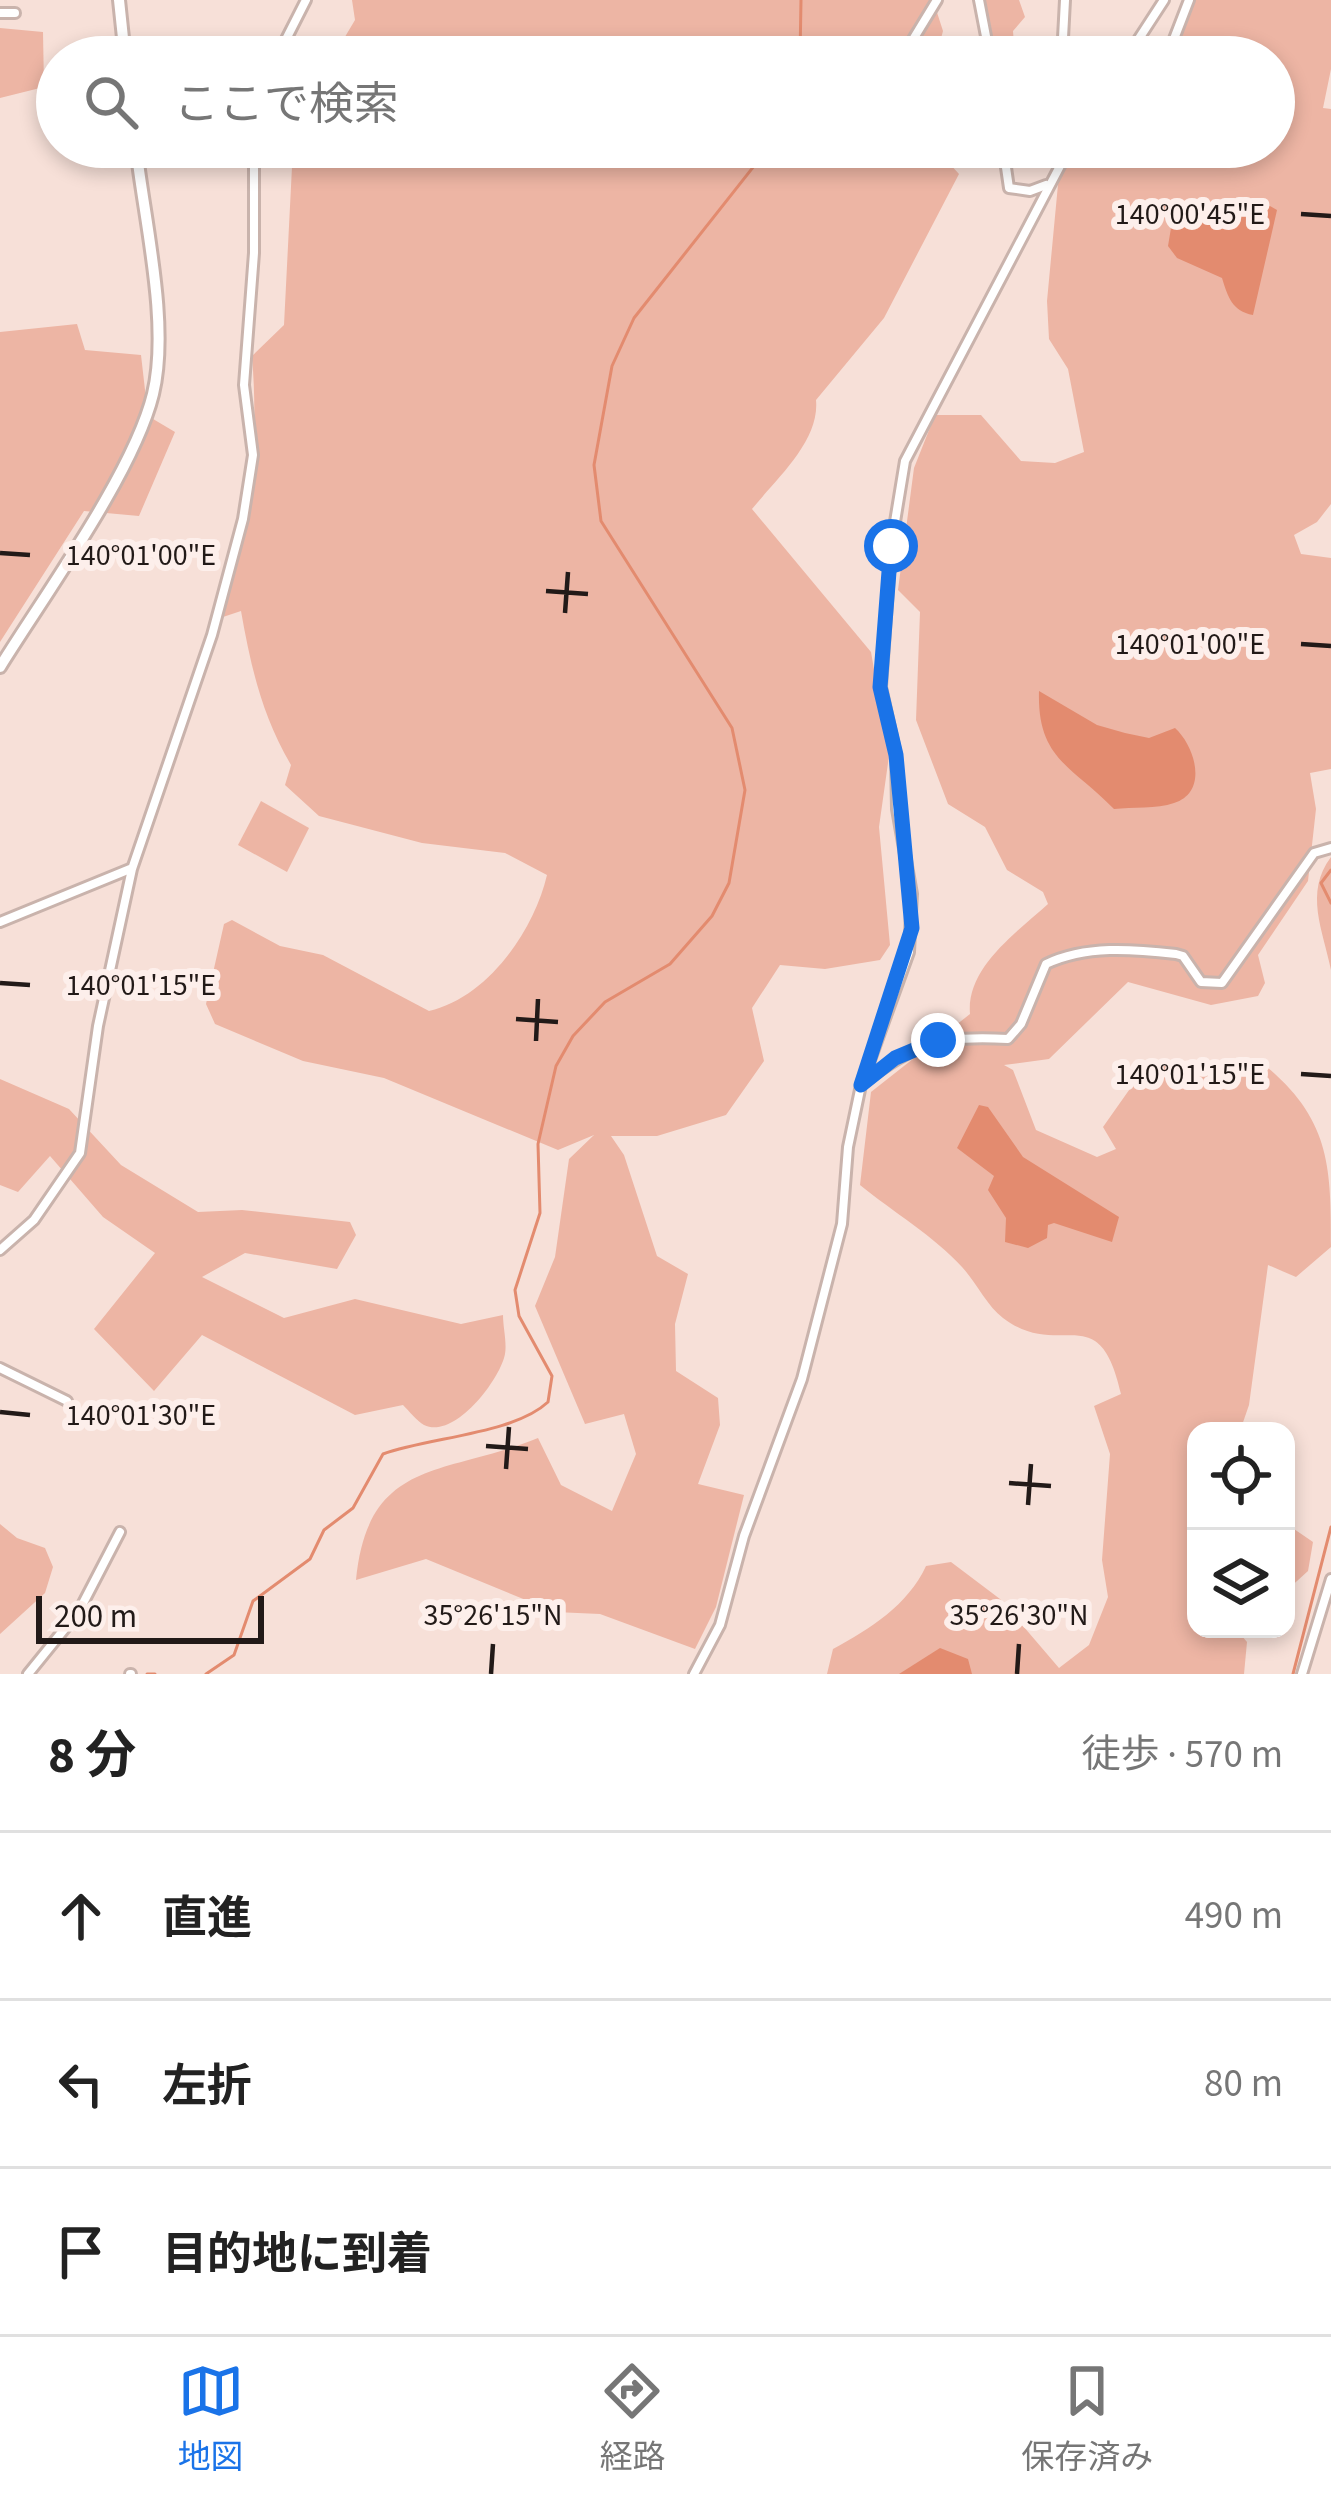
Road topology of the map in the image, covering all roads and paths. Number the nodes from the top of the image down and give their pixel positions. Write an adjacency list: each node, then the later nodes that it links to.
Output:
1 (118, 0): 10 (street)
2 (306, 0): 11 (street)
3 (937, 0): 12 (street)
4 (979, 0): 13 (street)
5 (1065, 0): 14 (street)
6 (1164, 0): 15 (street)
7 (1190, 0): 16 (street)
8 (0, 13): 9 (street)
9 (15, 13)
10 (122, 36)
11 (288, 36)
12 (915, 36)
13 (986, 36)
14 (1063, 36)
15 (1141, 36)
16 (1175, 36)
17 (138, 168): 22 (street)
18 (254, 168): 24 (street)
19 (1006, 168): 21 (street)
20 (1057, 168): 21 (street)
21 (1046, 185): 26 (street)
22 (0, 667)
23 (1331, 848): 26 (street)
24 (131, 869): 25 (street); 27 (street)
25 (0, 922)
26 (861, 1085): 33 (street)
27 (0, 1250)
28 (0, 1367): 29 (street)
29 (67, 1401)
30 (120, 1532): 32 (street)
31 (1331, 1579): 34 (street)
32 (28, 1674)
33 (694, 1674)
34 (1302, 1674)

